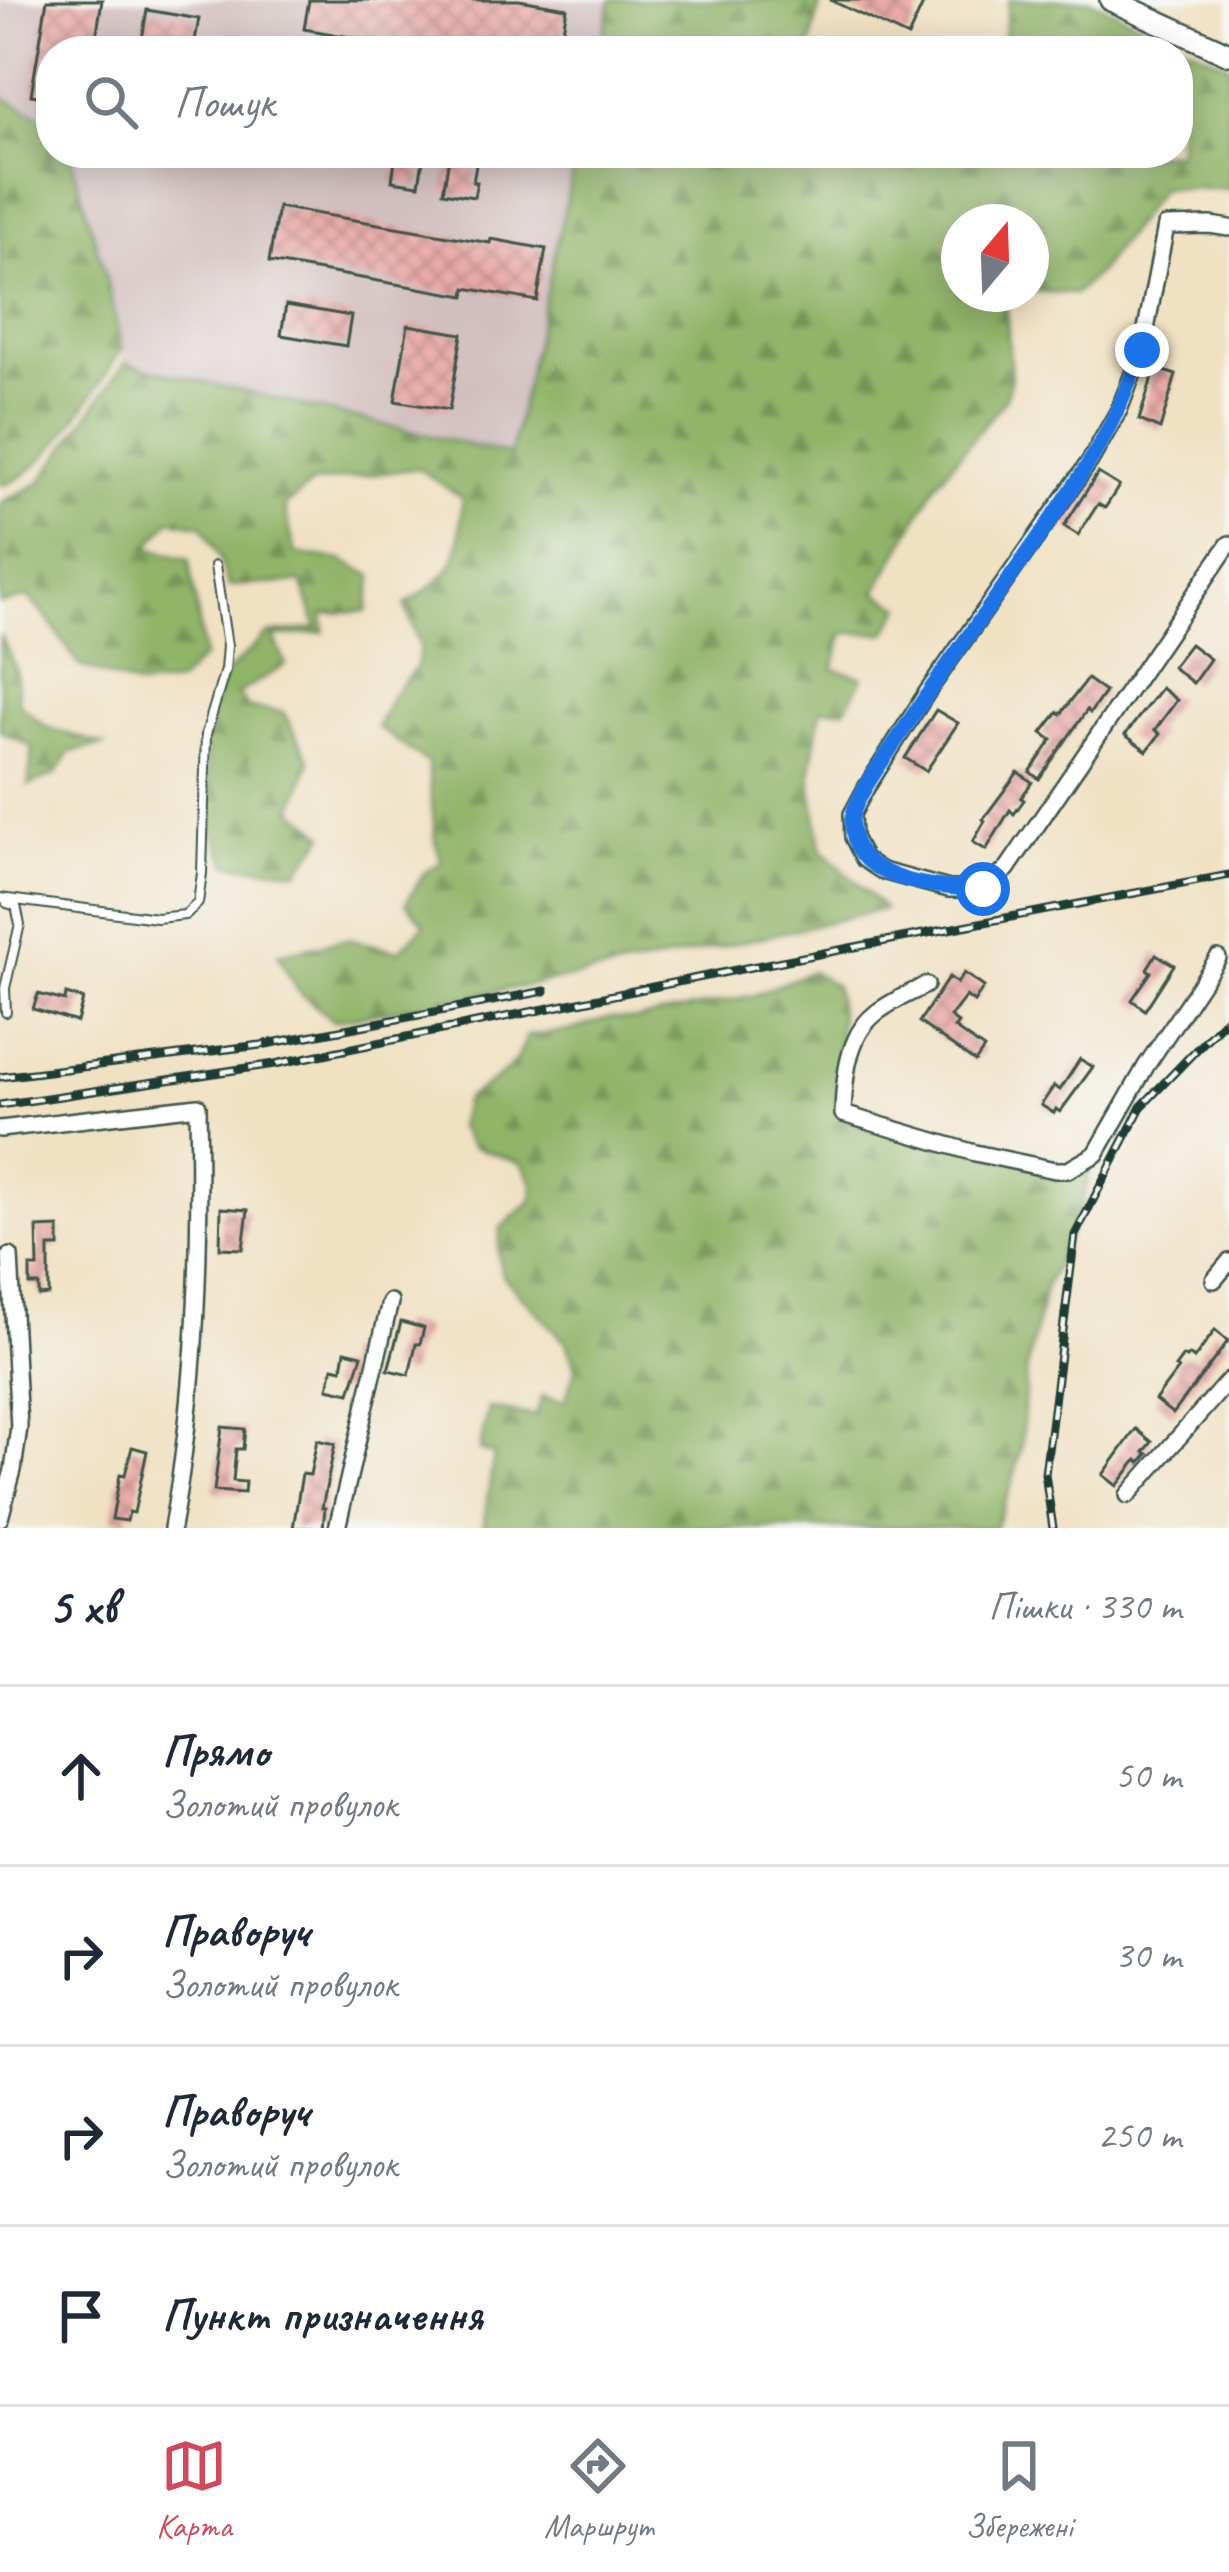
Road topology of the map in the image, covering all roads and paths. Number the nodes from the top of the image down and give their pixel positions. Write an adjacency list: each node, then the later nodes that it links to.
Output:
1 (1111, 0): 2 (street)
2 (1190, 36)
3 (1193, 38): 4 (street)
4 (1229, 54)
5 (1229, 228): 6 (street)
6 (1229, 544)
7 (215, 566): 8 (lane)
8 (0, 899): 11 (lane)
9 (1218, 958): 10 (street)
10 (926, 985)
11 (6, 1012)
12 (0, 1129): 21 (street)
13 (10, 1256): 18 (street)
14 (1229, 1262): 15 (street)
15 (1214, 1280)
16 (390, 1302): 22 (street)
17 (1229, 1380): 19 (street)
18 (6, 1468): 20 (street)
19 (1128, 1495)
20 (0, 1518)
21 (172, 1528)
22 (337, 1528)

